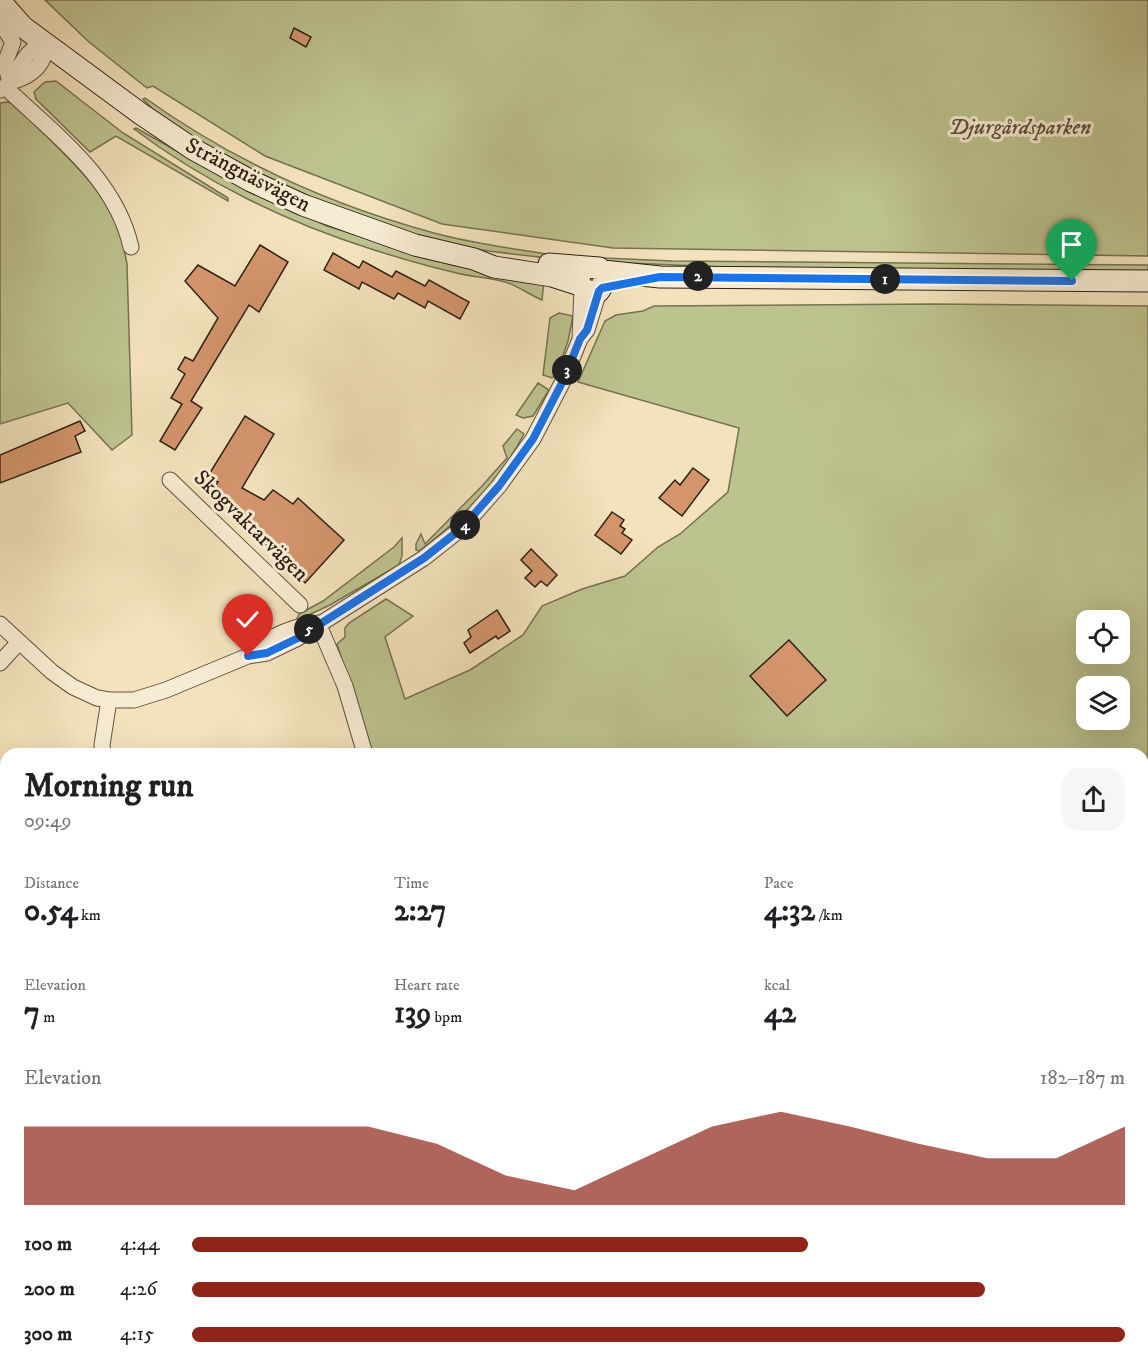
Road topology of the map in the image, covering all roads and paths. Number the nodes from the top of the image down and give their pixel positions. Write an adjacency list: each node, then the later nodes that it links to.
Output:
1 (17, 0): 4 (main road)
2 (0, 1): 4 (main road, Strängnäsvägen)
3 (0, 22): 5 (street)
4 (46, 42): 5 (street); 8 (main road, Strängnäsvägen)
5 (5, 86): 6 (street)
6 (131, 247)
7 (1148, 281): 8 (main road, Strängnäsvägen)
8 (592, 282): 11 (street)
9 (170, 480): 10 (street, Skogvaktarvägen)
10 (300, 605)
11 (318, 623): 15 (street); 17 (street)
12 (0, 624): 13 (street)
13 (19, 642): 14 (street); 15 (street)
14 (0, 663)
15 (109, 700): 16 (street)
16 (102, 748)
17 (363, 748)

